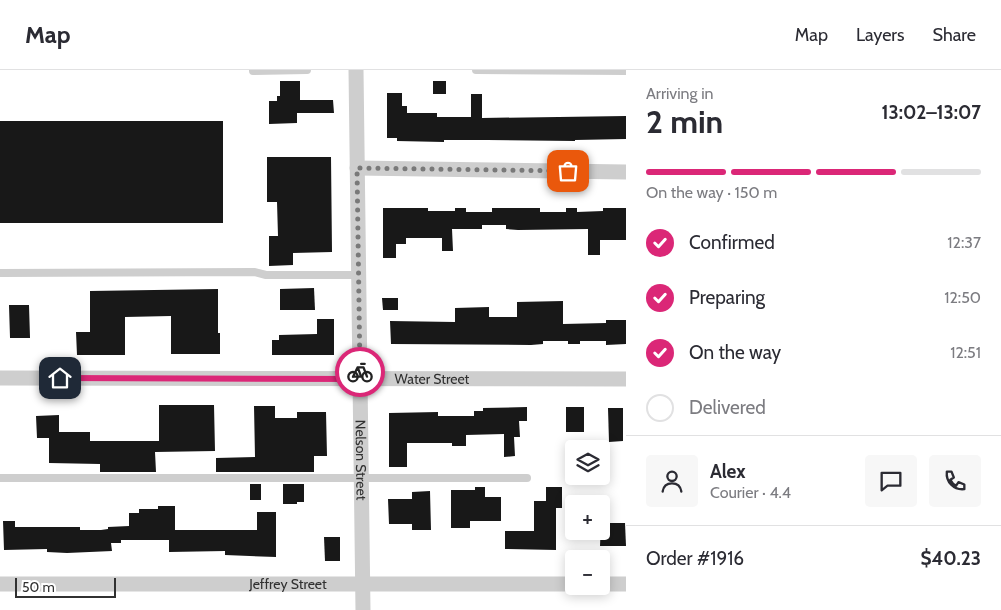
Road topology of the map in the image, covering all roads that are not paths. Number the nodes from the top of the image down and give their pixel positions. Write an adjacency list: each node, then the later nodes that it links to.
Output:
1 (307, 70): 4 (lane)
2 (356, 70): 6 (street, Nelson Street)
3 (476, 70): 5 (lane)
4 (253, 71)
5 (626, 72)
6 (357, 168): 7 (street); 9 (street, Nelson Street)
7 (626, 172)
8 (0, 273): 9 (lane)
9 (359, 275): 11 (street, Nelson Street)
10 (0, 378): 11 (street, Water Street)
11 (360, 379): 12 (street, Water Street); 14 (street, Nelson Street)
12 (626, 379)
13 (0, 478): 14 (lane)
14 (361, 478): 15 (lane); 17 (street, Nelson Street)
15 (527, 478)
16 (0, 584): 17 (street, Jeffrey Street)
17 (362, 584): 18 (street, Jeffrey Street); 21 (street, Nelson Street)
18 (565, 584)
19 (610, 584): 20 (street)
20 (626, 584)
21 (362, 610)

